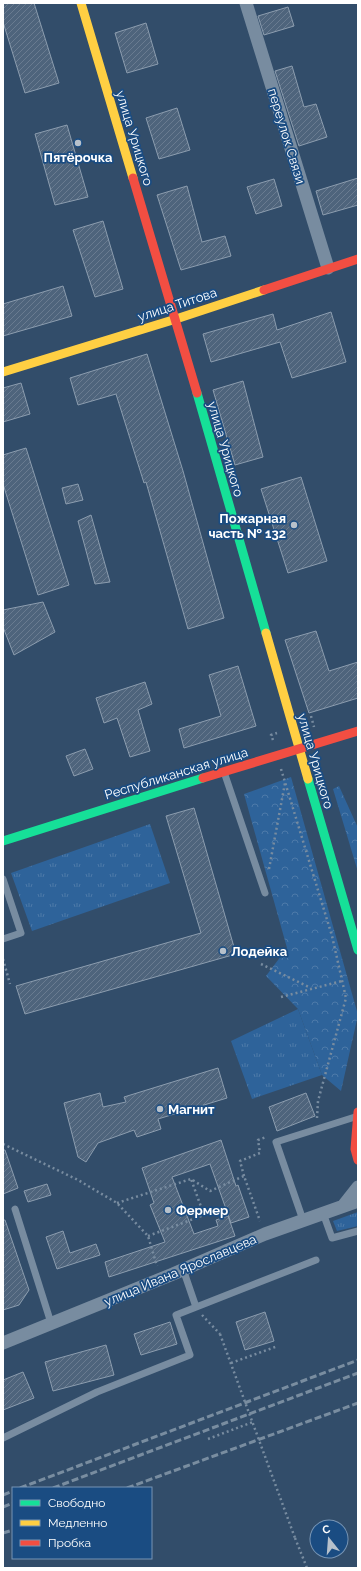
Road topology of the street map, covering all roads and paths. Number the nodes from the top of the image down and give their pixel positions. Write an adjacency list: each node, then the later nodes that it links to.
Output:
1 (81, 3): 5 (street, улица Урицкого)
2 (246, 3): 4 (street, переулок Связи)
3 (358, 259): 4 (street, улица Титова)
4 (328, 268): 5 (street, улица Титова)
5 (176, 319): 6 (street, улица Титова); 8 (street, улица Урицкого)
6 (3, 372)
7 (313, 724): 8 (path)
8 (293, 729): 10 (street, улица Урицкого); 11 (path)
9 (358, 731): 10 (street, Республиканская улица)
10 (299, 749): 11 (street, Республиканская улица); 19 (street, улица Урицкого)
11 (277, 755): 12 (street, Республиканская улица); 13 (path)
12 (224, 772): 14 (street, Республиканская улица); 17 (lane)
13 (285, 782): 15 (path); 22 (path)
14 (3, 841)
15 (269, 871)
16 (3, 879): 18 (lane)
17 (264, 893)
18 (3, 939)
19 (358, 950)
20 (3, 959): 23 (path)
21 (261, 964): 24 (path)
22 (342, 981): 24 (path); 28 (path)
23 (10, 984)
24 (312, 989): 25 (path)
25 (281, 997)
26 (358, 1112): 27 (street)
27 (358, 1116): 31 (street); 40 (lane)
28 (310, 1120)
29 (273, 1134): 32 (path)
30 (3, 1144): 36 (path)
31 (358, 1160)
32 (244, 1176): 33 (path); 42 (path)
33 (191, 1179): 36 (path); 43 (path)
34 (358, 1187): 37 (street)
35 (358, 1201): 37 (street, улица Ивана Ярославцева)
36 (117, 1203): 43 (path)
37 (342, 1206): 39 (street, улица Ивана Ярославцева)
38 (15, 1209): 48 (lane)
39 (323, 1213): 40 (street, улица Ивана Ярославцева); 41 (lane)
40 (303, 1220): 42 (street, улица Ивана Ярославцева)
41 (358, 1231)
42 (265, 1234): 45 (street, улица Ивана Ярославцева)
43 (148, 1236): 46 (path)
44 (316, 1260): 47 (lane)
45 (183, 1269): 46 (street, улица Ивана Ярославцева); 47 (lane)
46 (161, 1278): 48 (street, улица Ивана Ярославцева)
47 (197, 1307): 51 (path, bridge); 53 (lane)
48 (51, 1323): 49 (street, улица Ивана Ярославцева)
49 (3, 1343)
50 (278, 1346): 51 (path)
51 (231, 1363): 52 (path, bridge)
52 (253, 1422): 54 (path); 55 (path, bridge)
53 (3, 1438)
54 (208, 1439)
55 (307, 1568)

